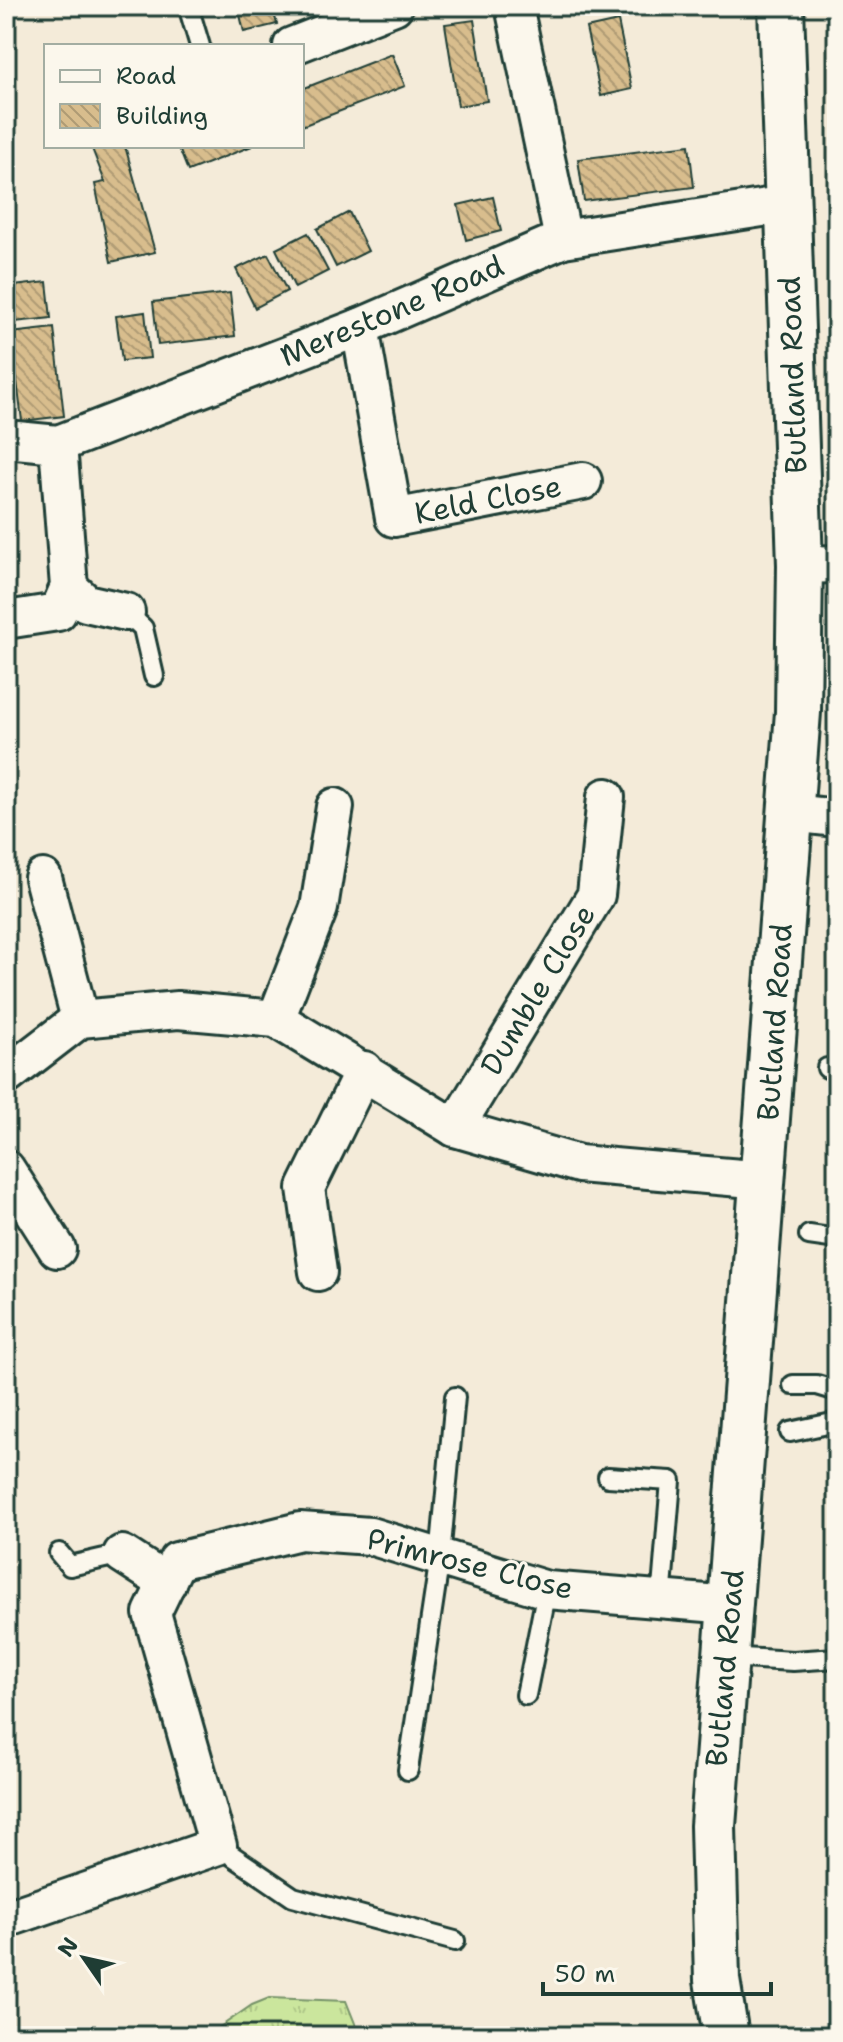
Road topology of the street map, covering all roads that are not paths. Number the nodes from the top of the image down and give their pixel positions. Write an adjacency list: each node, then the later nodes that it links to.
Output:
1 (188, 6): 5 (lane)
2 (394, 6): 6 (street)
3 (514, 6): 8 (street)
4 (781, 6): 7 (street, Butland Road)
5 (199, 44)
6 (297, 44)
7 (787, 204): 8 (street, Merestone Road); 13 (street, Butland Road)
8 (563, 239): 9 (street, Merestone Road)
9 (360, 327): 11 (street, Merestone Road); 12 (street, Keld Close)
10 (6, 439): 11 (street, Merestone Road)
11 (58, 444): 14 (street)
12 (583, 481)
13 (818, 564): 20 (street, Butland Road)
14 (69, 587): 15 (street); 16 (street)
15 (126, 612): 17 (lane)
16 (6, 620)
17 (154, 676)
18 (606, 797): 27 (street, Dumble Close)
19 (335, 807): 24 (street)
20 (791, 813): 21 (street); 29 (street, Butland Road)
21 (837, 818)
22 (43, 878): 23 (street)
23 (80, 1019): 24 (street); 26 (street)
24 (276, 1019): 25 (street)
25 (364, 1070): 27 (street); 33 (street)
26 (6, 1076)
27 (455, 1128): 29 (street)
28 (6, 1169): 32 (street)
29 (764, 1180): 46 (street, Butland Road)
30 (809, 1235): 31 (lane)
31 (837, 1239)
32 (57, 1249)
33 (318, 1272)
34 (793, 1385): 35 (lane)
35 (837, 1391)
36 (455, 1397): 42 (lane)
37 (837, 1422): 38 (lane)
38 (790, 1432)
39 (608, 1477): 45 (lane)
40 (59, 1553): 41 (lane)
41 (122, 1554): 43 (street)
42 (440, 1557): 43 (street, Primrose Close); 44 (street, Primrose Close); 50 (lane)
43 (167, 1583): 51 (street, Primrose Close)
44 (547, 1590): 45 (street, Primrose Close); 49 (lane)
45 (661, 1601): 46 (street, Primrose Close)
46 (731, 1605): 47 (street, Butland Road)
47 (726, 1657): 48 (lane); 54 (street, Butland Road)
48 (837, 1658)
49 (526, 1695)
50 (408, 1770)
51 (218, 1846): 52 (street); 53 (lane)
52 (6, 1919)
53 (455, 1941)
54 (726, 2036)

